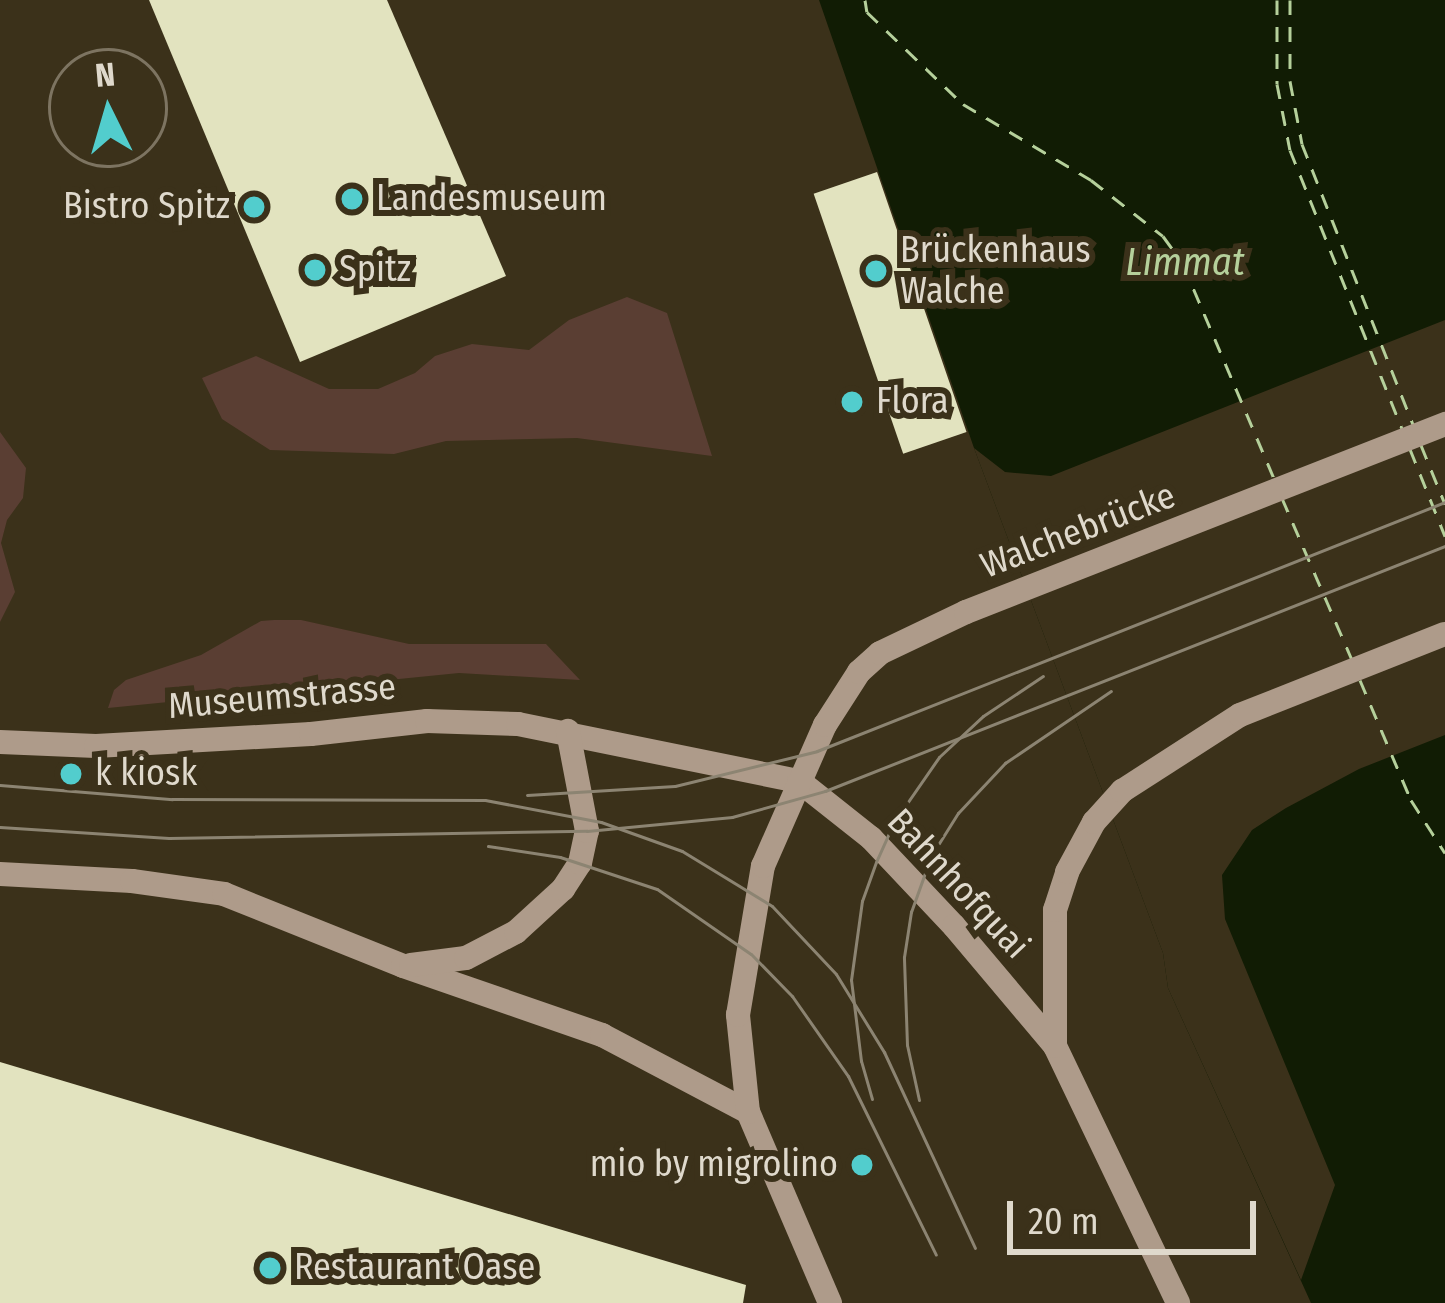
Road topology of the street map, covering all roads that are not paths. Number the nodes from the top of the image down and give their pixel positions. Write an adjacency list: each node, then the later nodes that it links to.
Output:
1 (1445, 424): 6 (street, Walchebrücke)
2 (1445, 634): 9 (street, Bahnhofquai)
3 (568, 731): 4 (street, Museumstrasse); 5 (street, Museumstrasse); 8 (street)
4 (0, 742)
5 (669, 752): 6 (street, Bahnhofquai)
6 (799, 781): 9 (street, Bahnhofquai); 10 (street)
7 (0, 874): 8 (street)
8 (403, 966): 10 (street)
9 (1055, 1046): 12 (street, Bahnhofquai)
10 (748, 1112): 11 (street)
11 (830, 1303)
12 (1178, 1303)

